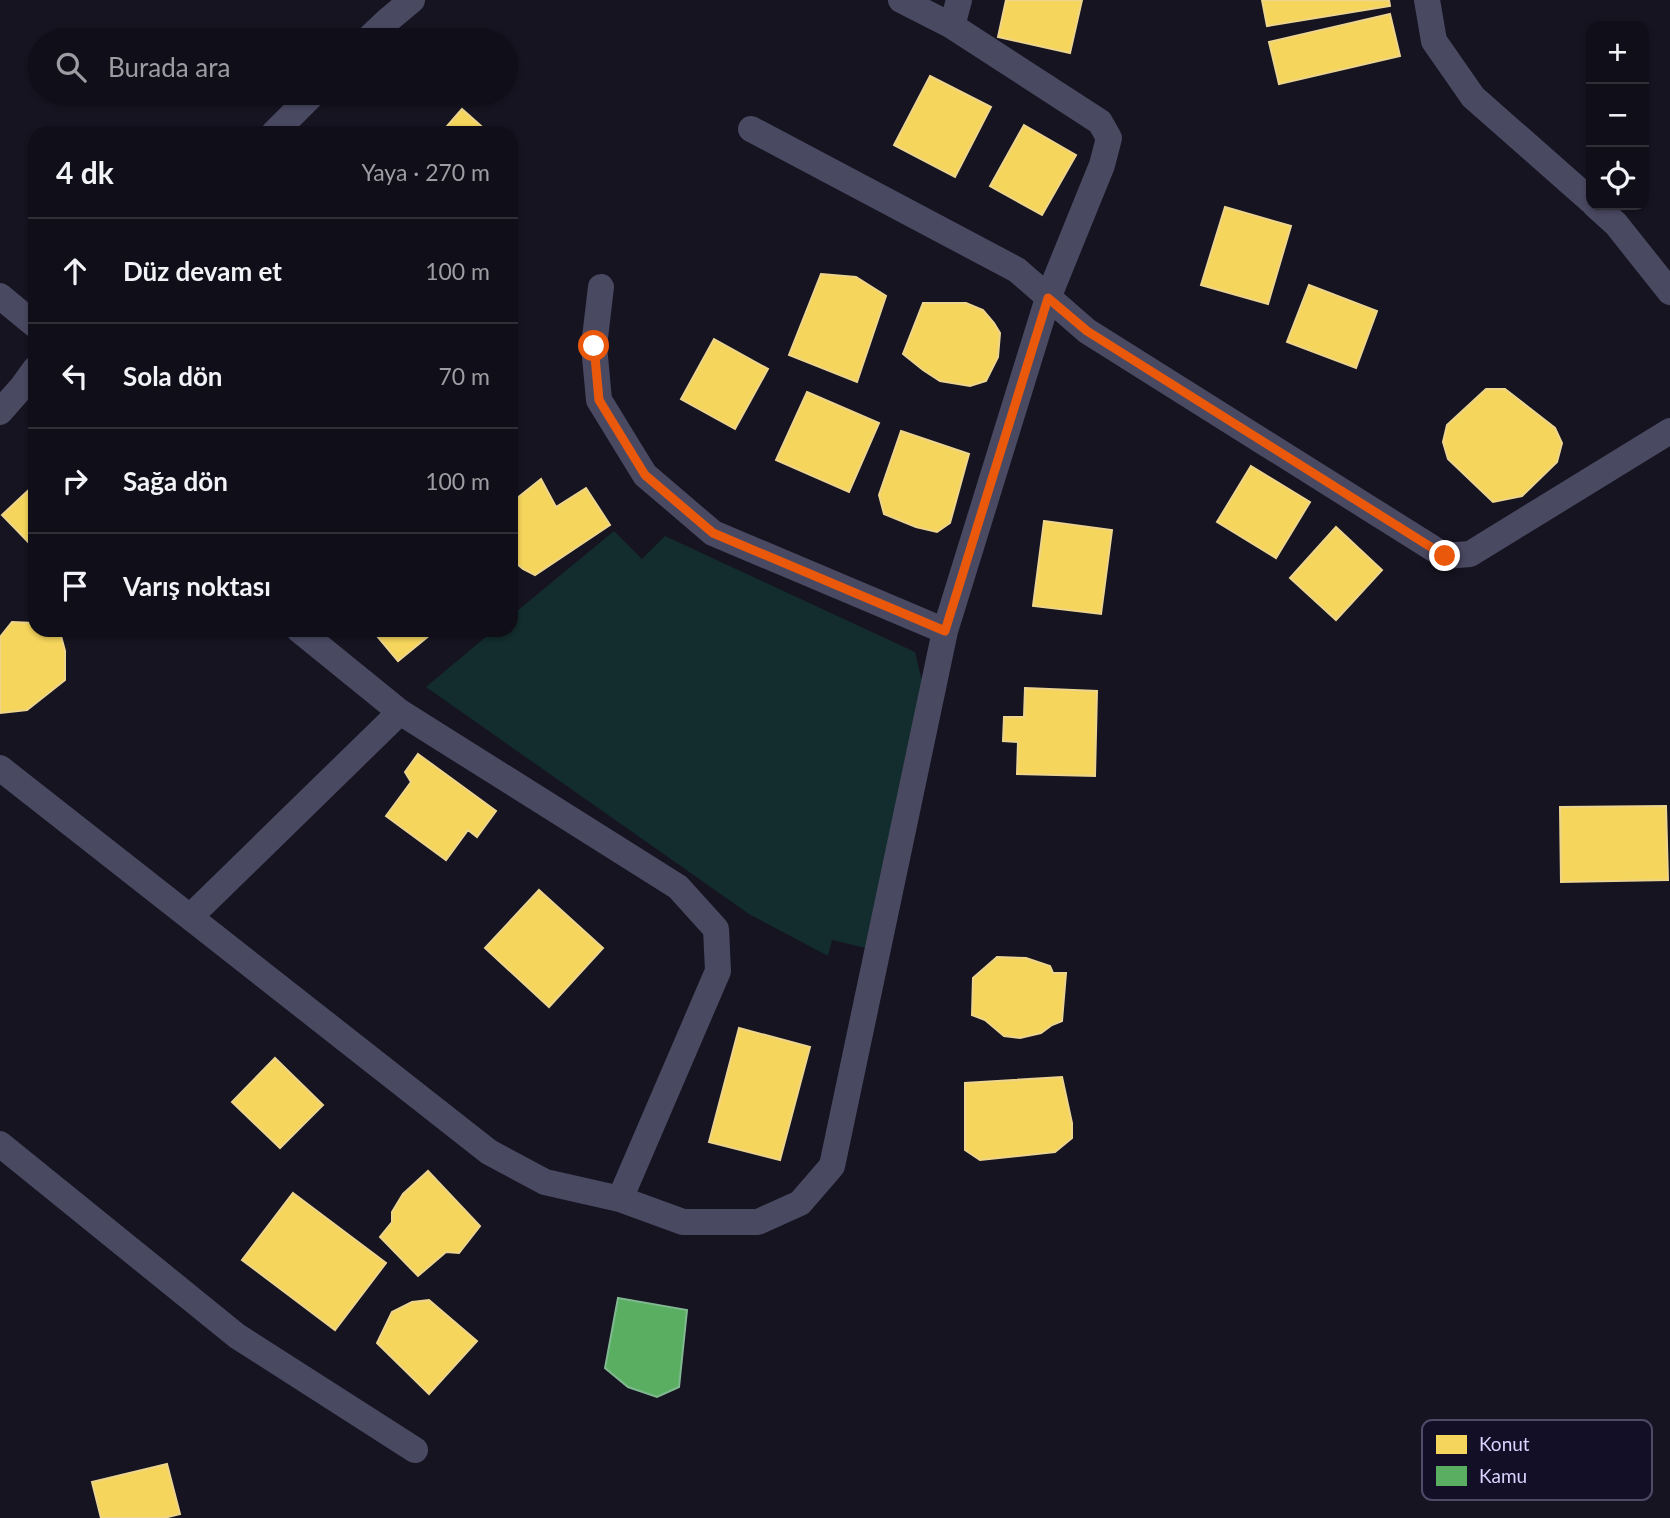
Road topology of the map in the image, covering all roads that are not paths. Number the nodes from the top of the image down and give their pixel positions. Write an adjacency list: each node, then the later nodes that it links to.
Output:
1 (412, 0): 6 (street)
2 (901, 0): 5 (street)
3 (959, 0): 5 (street)
4 (1427, 0): 10 (street)
5 (952, 26): 15 (street)
6 (380, 28)
7 (302, 105): 8 (street)
8 (281, 126)
9 (751, 129): 15 (street)
10 (1586, 197)
11 (1601, 210): 13 (street)
12 (601, 287): 20 (street)
13 (1670, 292)
14 (0, 296): 16 (street)
15 (1048, 298): 19 (street); 20 (street)
16 (28, 319)
17 (28, 388): 18 (street)
18 (0, 412)
19 (1670, 431)
20 (945, 631): 26 (street)
21 (308, 637): 22 (street)
22 (400, 712): 24 (street); 26 (street)
23 (0, 768): 24 (street)
24 (190, 917): 26 (street)
25 (0, 1144): 27 (street)
26 (620, 1199)
27 (415, 1450)

